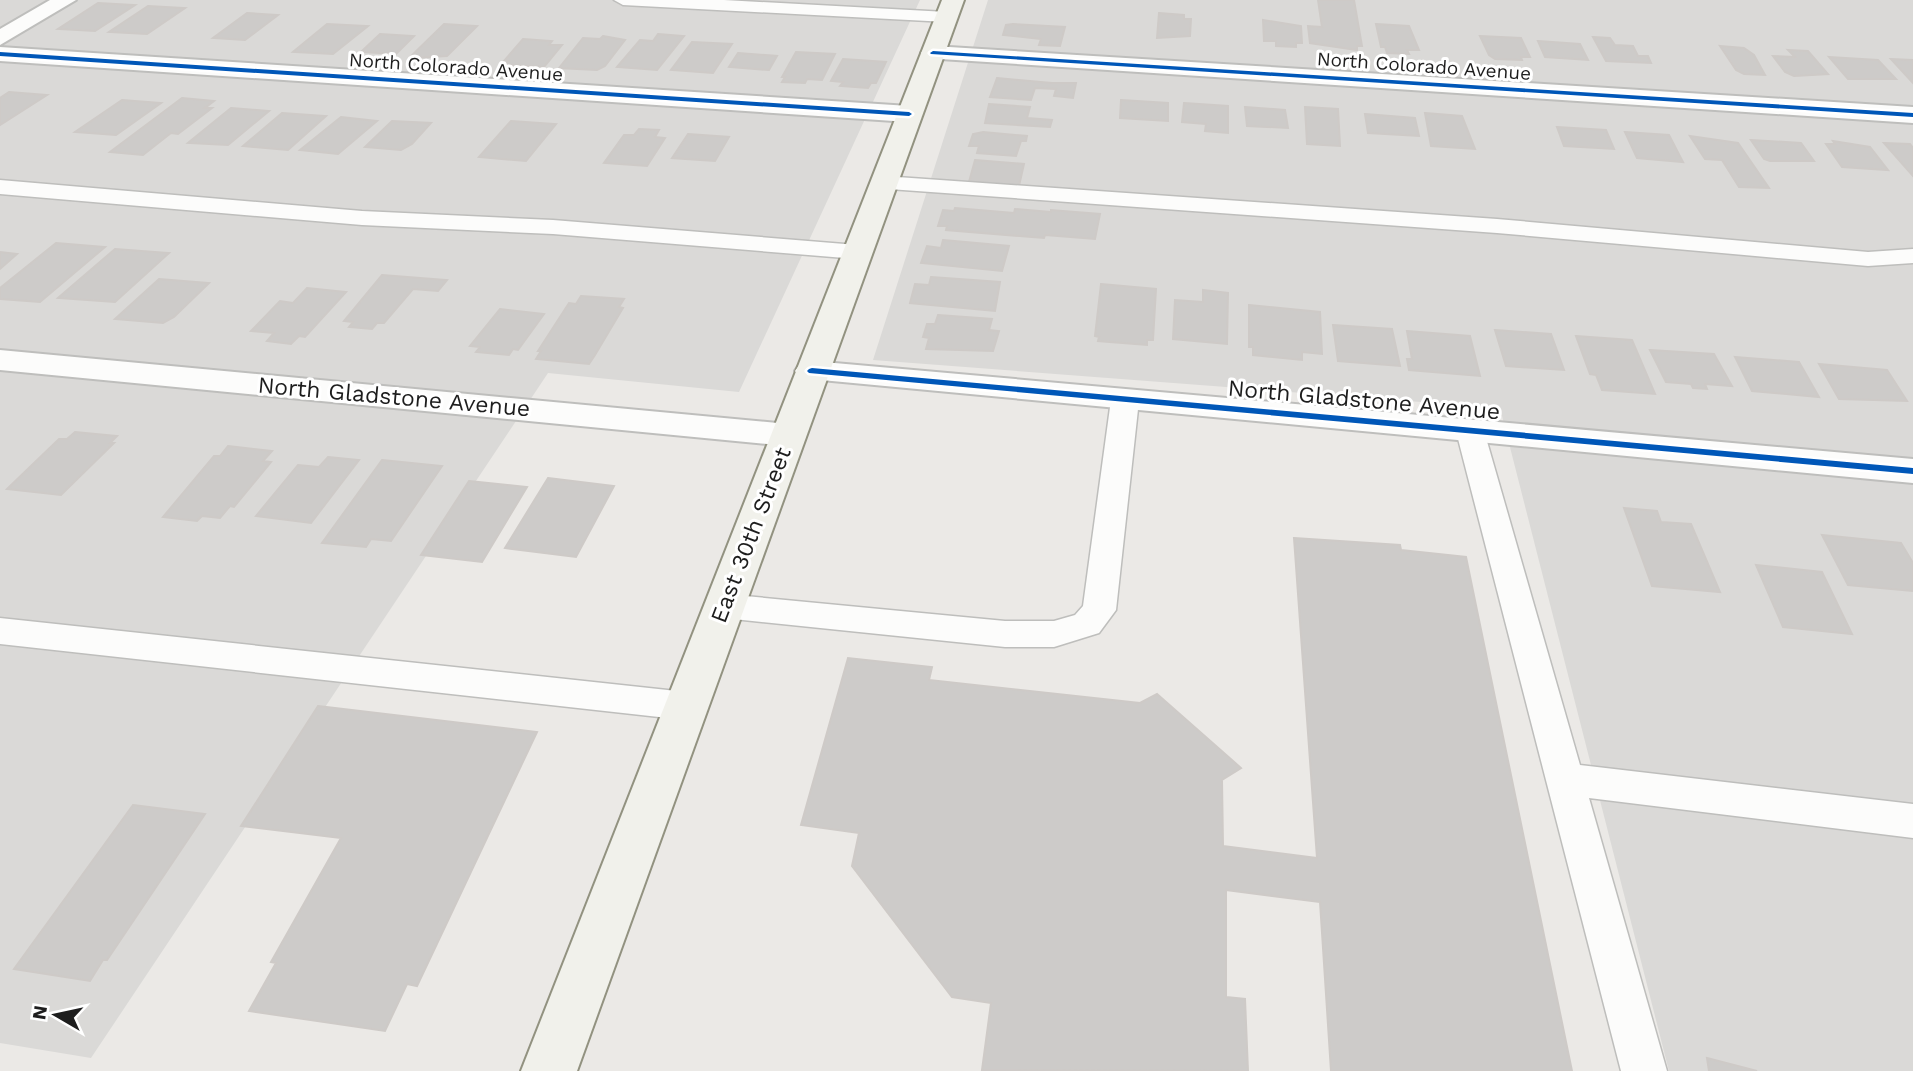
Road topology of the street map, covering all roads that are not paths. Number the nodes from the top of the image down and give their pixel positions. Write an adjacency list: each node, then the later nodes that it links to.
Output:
1 (65, 0): 4 (street)
2 (623, 0): 3 (lane)
3 (950, 8): 5 (main road, East 30th Street)
4 (0, 38)
5 (933, 53): 7 (main road, East 30th Street); 8 (street, North Colorado Avenue)
6 (0, 54): 7 (street, North Colorado Avenue)
7 (909, 114): 9 (main road, East 30th Street)
8 (1913, 115)
9 (883, 183): 11 (main road, East 30th Street); 12 (lane)
10 (0, 187): 11 (lane)
11 (857, 252): 14 (main road, East 30th Street)
12 (1913, 256)
13 (0, 360): 17 (street, North Gladstone Avenue)
14 (811, 371): 15 (street, North Gladstone Avenue); 17 (main road, East 30th Street)
15 (1125, 400): 16 (street, North Gladstone Avenue); 19 (lane)
16 (1470, 431): 18 (street, North Gladstone Avenue); 22 (lane)
17 (788, 435): 19 (main road, East 30th Street)
18 (1913, 471)
19 (724, 606): 21 (main road, East 30th Street)
20 (0, 631): 21 (lane)
21 (686, 706): 24 (main road, East 30th Street)
22 (1564, 779): 23 (lane); 25 (lane)
23 (1913, 821)
24 (549, 1071)
25 (1644, 1071)

